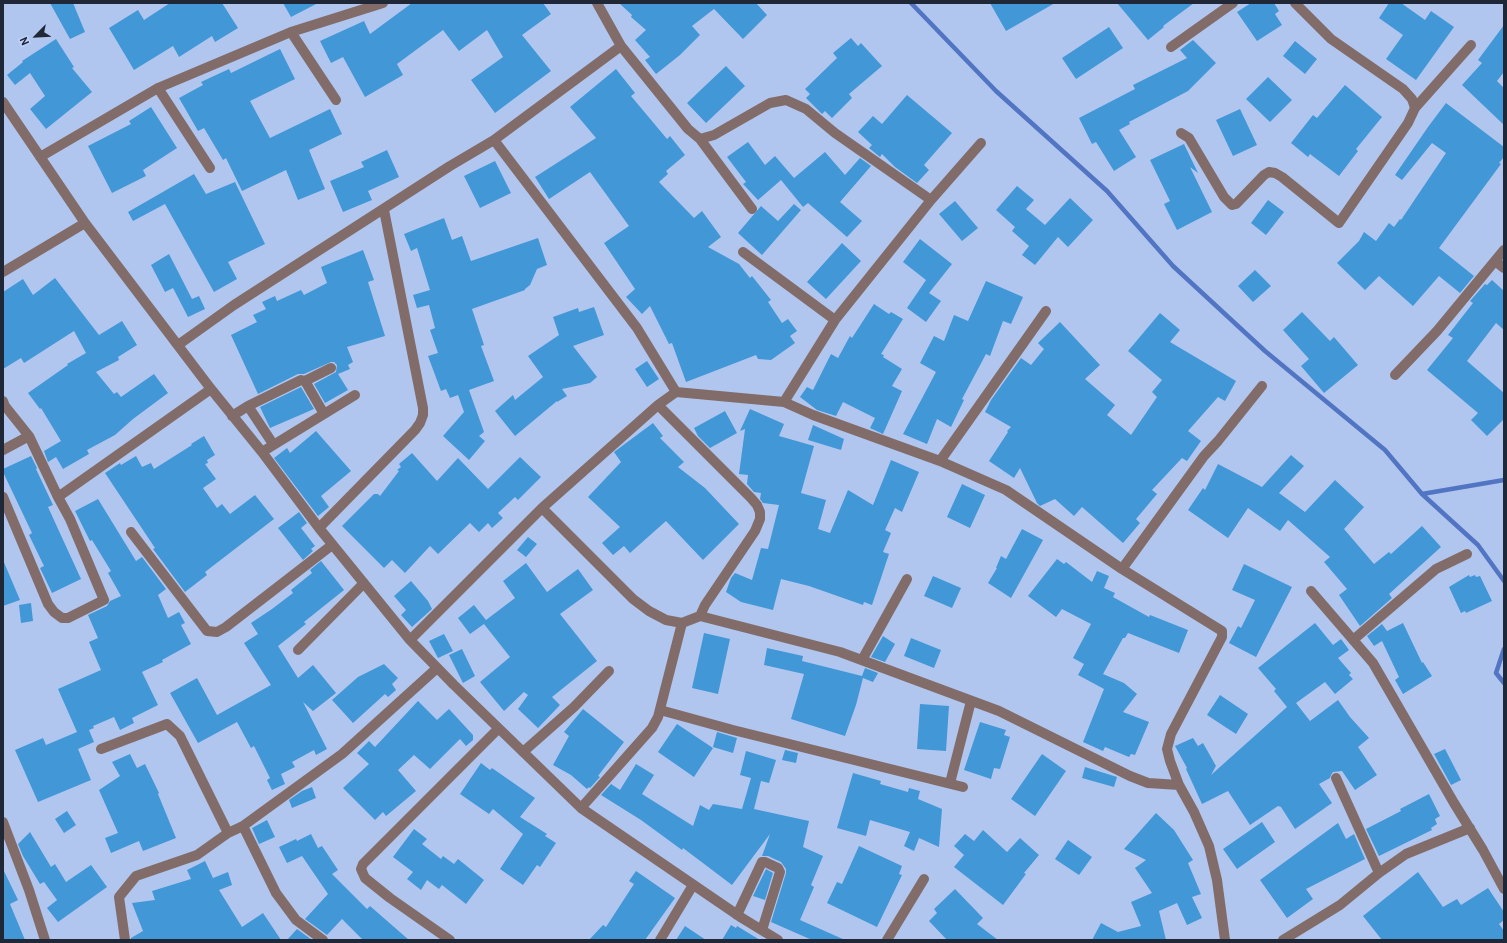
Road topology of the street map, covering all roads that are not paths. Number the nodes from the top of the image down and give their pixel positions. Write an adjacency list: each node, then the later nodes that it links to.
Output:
1 (382, 3): 5 (street)
2 (597, 3): 8 (street)
3 (1233, 3): 9 (street)
4 (1295, 3): 13 (street)
5 (356, 7): 6 (street)
6 (291, 32): 10 (street); 11 (street)
7 (1471, 45): 13 (street)
8 (621, 46): 15 (street); 16 (street)
9 (1171, 47)
10 (158, 88): 18 (street); 19 (street)
11 (336, 100)
12 (3, 102): 18 (street)
13 (1415, 108): 14 (street)
14 (1181, 133)
15 (700, 139): 20 (street); 21 (street)
16 (494, 140): 22 (street); 37 (street)
17 (981, 143): 20 (street)
18 (40, 157): 23 (street)
19 (210, 168)
20 (931, 200): 30 (street)
21 (752, 209)
22 (384, 210): 31 (street); 53 (street)
23 (85, 223): 28 (street); 31 (street)
24 (1504, 250): 26 (street)
25 (743, 252): 30 (street)
26 (1495, 261): 27 (street); 33 (street)
27 (1504, 268)
28 (3, 272)
29 (1046, 311): 49 (street)
30 (835, 320): 40 (street)
31 (178, 345): 36 (street)
32 (331, 368): 34 (street)
33 (1395, 375)
34 (305, 381): 42 (street); 43 (street)
35 (1262, 386): 57 (street)
36 (211, 389): 44 (street); 51 (street)
37 (676, 392): 40 (street); 41 (street)
38 (355, 395): 43 (street)
39 (3, 401): 45 (street)
40 (784, 402): 49 (street)
41 (658, 405): 52 (street); 61 (street)
42 (248, 406): 44 (street); 46 (street)
43 (324, 414): 46 (street)
44 (232, 416): 48 (street)
45 (30, 436): 47 (street); 51 (street)
46 (273, 444): 48 (street)
47 (3, 450)
48 (262, 452): 53 (street)
49 (940, 461): 57 (street)
50 (3, 497): 51 (street)
51 (58, 497)
52 (542, 508): 62 (street); 63 (street)
53 (319, 528): 55 (street)
54 (131, 532): 55 (street)
55 (332, 545): 59 (street)
56 (1467, 554): 64 (street)
57 (1122, 569): 76 (street)
58 (907, 579): 66 (street)
59 (364, 583): 63 (street); 65 (street)
60 (1311, 591): 64 (street)
61 (700, 616): 62 (street); 66 (street)
62 (682, 623): 70 (street)
63 (410, 640): 67 (street)
64 (1353, 640): 81 (street)
65 (298, 650)
66 (862, 660): 69 (street)
67 (437, 668): 71 (street); 80 (street)
68 (609, 671): 73 (street)
69 (971, 701): 75 (street); 76 (street)
70 (660, 710): 75 (street); 78 (street)
71 (498, 729): 73 (street); 89 (street)
72 (101, 748): 82 (street)
73 (523, 752): 78 (street)
74 (1336, 778): 83 (street)
75 (950, 783): 77 (street)
76 (1179, 785): 96 (street)
77 (964, 787)
78 (581, 808): 85 (street)
79 (3, 822): 90 (street)
80 (243, 826): 82 (street); 92 (street)
81 (1470, 828): 83 (street); 86 (street)
82 (228, 833): 91 (street)
83 (1378, 874): 97 (street)
84 (924, 878): 95 (street)
85 (693, 885): 87 (street); 93 (street)
86 (1504, 889)
87 (737, 915): 88 (street); 88 (street)
88 (762, 930): 94 (street)
89 (448, 939)
90 (45, 940)
91 (125, 940)
92 (324, 940)
93 (660, 940)
94 (778, 940)
95 (887, 940)
96 (1225, 940)
97 (1283, 940)

